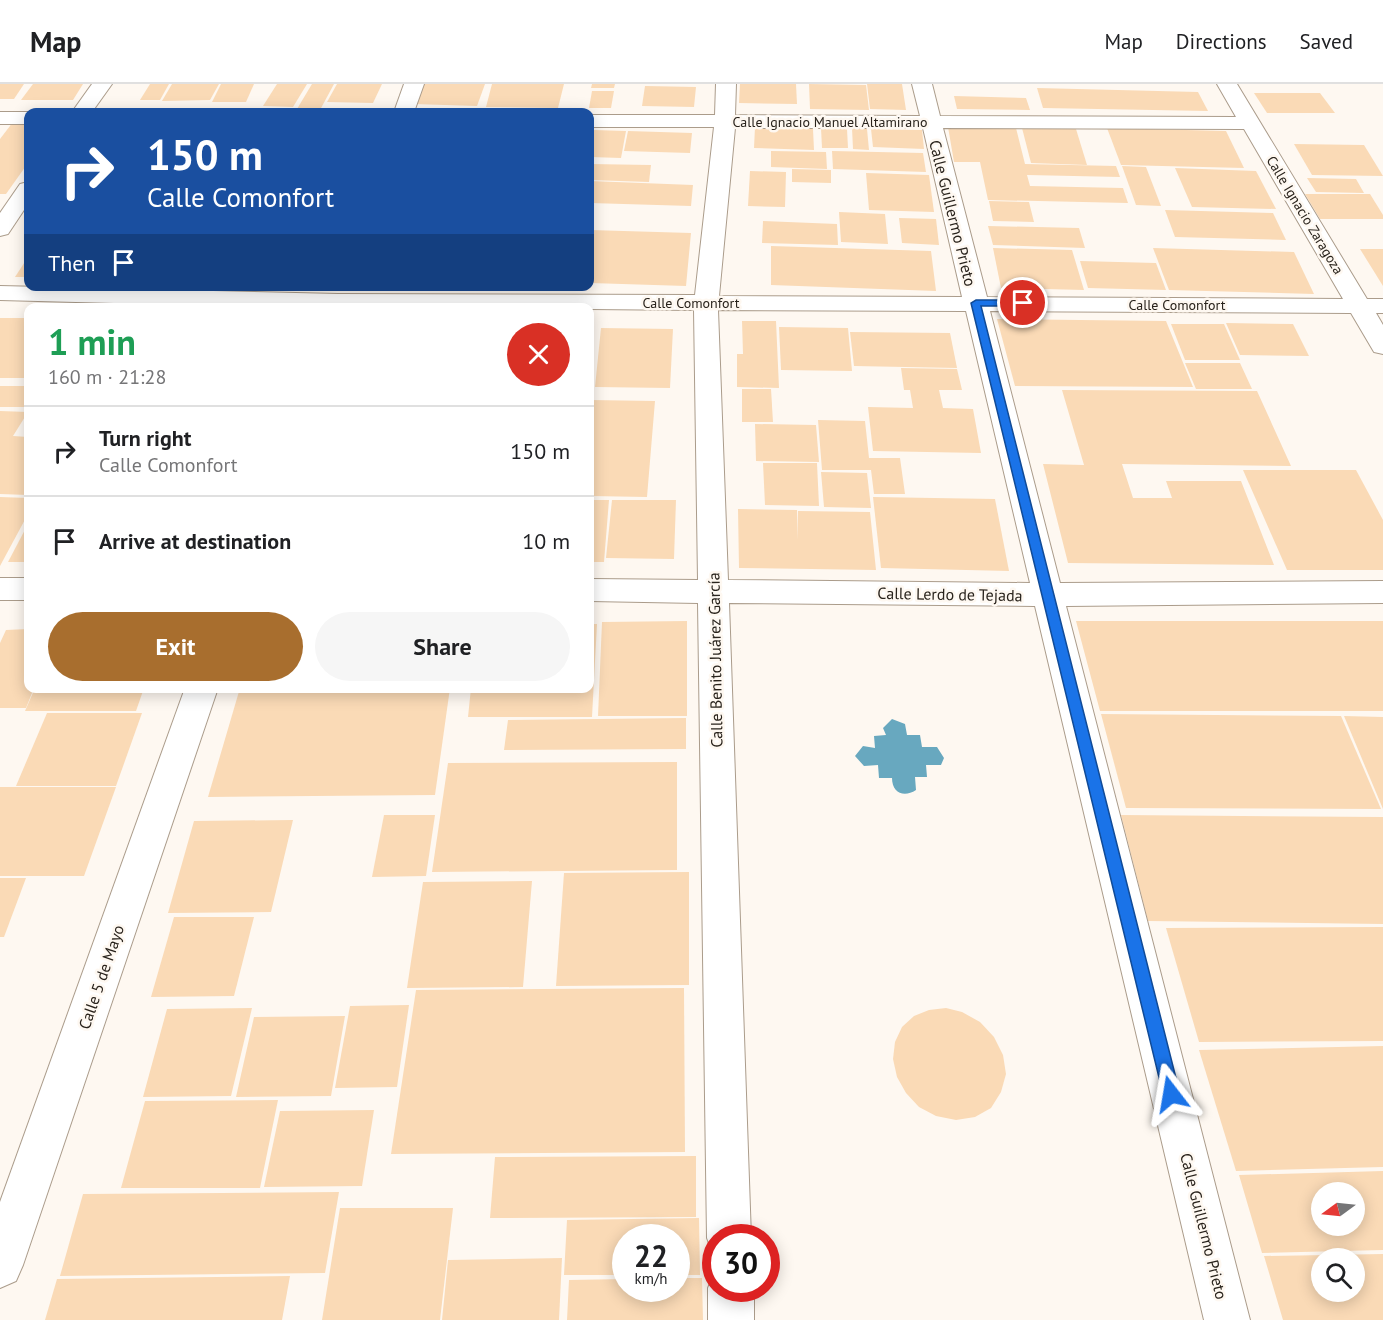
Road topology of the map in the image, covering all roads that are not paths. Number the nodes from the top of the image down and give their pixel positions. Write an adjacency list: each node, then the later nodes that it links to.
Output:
1 (102, 84): 6 (street)
2 (414, 84): 7 (street)
3 (726, 84): 11 (street, Calle Benito Juárez García)
4 (922, 84): 12 (street, Calle Guillermo Prieto)
5 (1227, 84): 13 (street, Calle Ignacio Zaragoza)
6 (85, 108)
7 (405, 108)
8 (0, 118): 9 (street)
9 (24, 118)
10 (594, 121): 11 (street, Calle Ignacio Manuel Altamirano)
11 (725, 121): 12 (street, Calle Ignacio Manuel Altamirano); 18 (street, Calle Benito Juárez García)
12 (931, 122): 13 (street, Calle Ignacio Manuel Altamirano); 19 (street, Calle Guillermo Prieto)
13 (1251, 123): 20 (street, Calle Ignacio Zaragoza)
14 (24, 195): 15 (street)
15 (0, 230)
16 (0, 293): 17 (street, Calle Comonfort)
17 (339, 298): 18 (street, Calle Comonfort)
18 (706, 303): 19 (street, Calle Comonfort); 26 (street, Calle Benito Juárez García)
19 (976, 303): 20 (street, Calle Comonfort); 28 (street, Calle Guillermo Prieto)
20 (1359, 306): 21 (street, Calle Comonfort); 22 (street, Calle Ignacio Zaragoza)
21 (1383, 306)
22 (1383, 346)
23 (0, 589): 24 (street)
24 (24, 589)
25 (594, 590): 26 (street, Calle Lerdo de Tejada)
26 (713, 591): 28 (street, Calle Lerdo de Tejada); 30 (street, Calle Benito Juárez García)
27 (1383, 592): 28 (street, Calle Lerdo de Tejada)
28 (1048, 595): 34 (street, Calle Guillermo Prieto)
29 (200, 693): 31 (street, Calle 5 de Mayo)
30 (729, 1224)
31 (0, 1265)
32 (731, 1302): 33 (street)
33 (731, 1320)
34 (1227, 1320)

